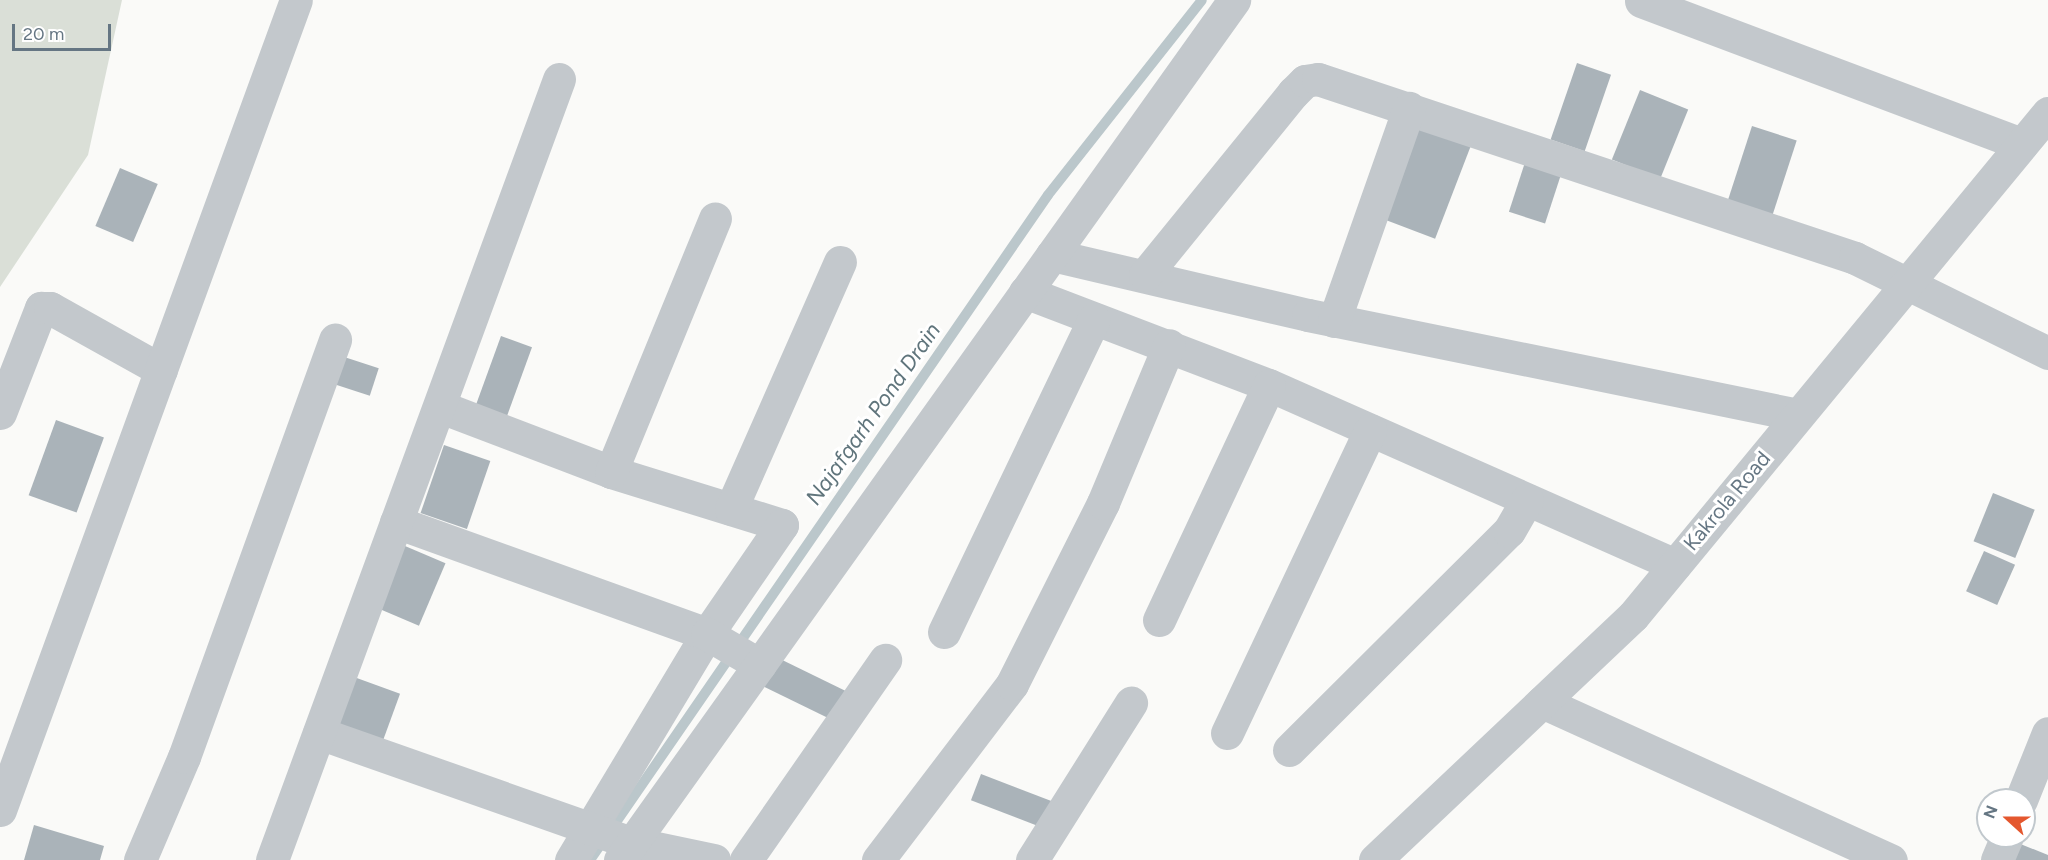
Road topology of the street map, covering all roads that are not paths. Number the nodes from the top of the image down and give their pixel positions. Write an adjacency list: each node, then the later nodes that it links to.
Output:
1 (296, 0): 19 (street)
2 (1234, 0): 9 (street)
3 (1641, 1): 7 (street)
4 (559, 79): 21 (street)
5 (1409, 108): 11 (street); 12 (street); 15 (street)
6 (2048, 113): 7 (street, Kakrola Road)
7 (2022, 144): 12 (street, Kakrola Road)
8 (715, 219): 25 (street)
9 (1052, 255): 11 (street); 13 (street)
10 (840, 262): 27 (street)
11 (1145, 275): 15 (street)
12 (1906, 285): 18 (street); 23 (street, Kakrola Road)
13 (1025, 292): 14 (street); 32 (street)
14 (1094, 319): 17 (street); 31 (street)
15 (1334, 321): 23 (street)
16 (335, 339): 43 (street)
17 (1169, 345): 20 (street); 48 (street)
18 (2048, 353)
19 (161, 370): 22 (street); 41 (street)
20 (1269, 385): 24 (street); 30 (street)
21 (441, 407): 25 (street); 28 (street)
22 (0, 413)
23 (1798, 416): 29 (street, Kakrola Road)
24 (1370, 430): 26 (street); 36 (street)
25 (611, 472): 27 (street)
26 (1527, 500): 29 (street); 39 (street)
27 (731, 508): 32 (street)
28 (396, 522): 32 (street); 37 (street)
29 (1675, 565): 34 (street, Kakrola Road)
30 (1160, 620)
31 (944, 632)
32 (734, 650): 42 (street); 42 (street)
33 (885, 660): 47 (street)
34 (1542, 702): 50 (street, Kakrola Road); 51 (street)
35 (1131, 703): 49 (street)
36 (1227, 732)
37 (319, 733): 42 (street); 44 (street)
38 (2048, 733): 40 (street)
39 (1289, 750)
40 (2026, 788)
41 (0, 810)
42 (614, 839): 45 (street); 46 (street)
43 (140, 860)
44 (272, 860)
45 (571, 860)
46 (714, 860)
47 (746, 860)
48 (878, 860)
49 (1032, 860)
50 (1375, 860)
51 (1891, 860)

